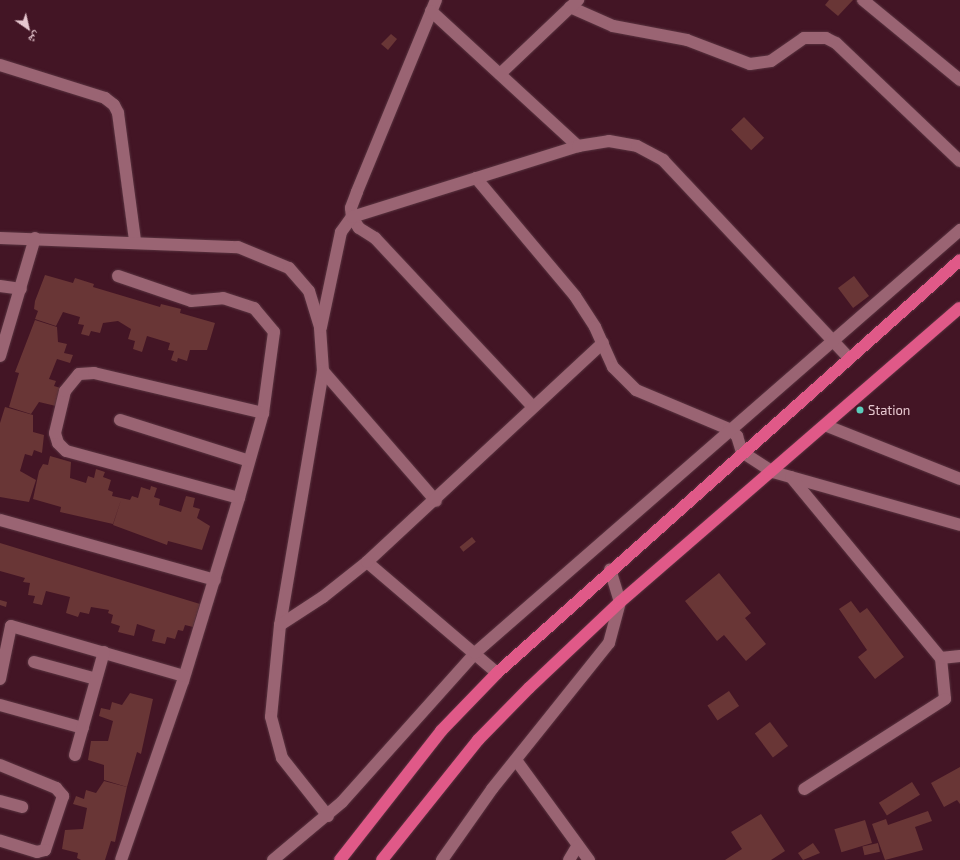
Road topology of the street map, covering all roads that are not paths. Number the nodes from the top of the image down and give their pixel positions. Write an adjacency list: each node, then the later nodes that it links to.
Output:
1 (863, 0): 6 (street)
2 (574, 3): 5 (street); 8 (street)
3 (434, 5): 5 (street); 10 (street)
4 (0, 65): 14 (street)
5 (500, 74): 7 (street)
6 (960, 80)
7 (578, 146): 9 (street); 21 (street)
8 (960, 161)
9 (476, 178): 10 (street); 22 (street)
10 (352, 216): 20 (street); 26 (street)
11 (960, 230): 21 (street)
12 (0, 238): 13 (street)
13 (35, 238): 14 (street); 18 (street)
14 (135, 241): 20 (street)
15 (960, 260): 24 (highway)
16 (118, 276): 27 (street)
17 (0, 286): 18 (street)
18 (21, 289): 23 (street)
19 (960, 308): 29 (highway)
20 (320, 328): 25 (street)
21 (833, 341): 24 (street); 30 (street)
22 (603, 343): 26 (street); 30 (street)
23 (0, 356)
24 (848, 358): 31 (highway)
25 (323, 371): 37 (street); 44 (street)
26 (533, 408): 37 (street)
27 (263, 414): 32 (street); 36 (street)
28 (120, 420): 32 (street)
29 (827, 426): 33 (highway); 35 (street)
30 (729, 429): 31 (street); 46 (street)
31 (742, 452): 33 (street); 41 (highway)
32 (249, 461): 36 (street)
33 (773, 472): 34 (street); 43 (highway)
34 (791, 477): 39 (street); 48 (street)
35 (960, 479)
36 (239, 498): 42 (street)
37 (436, 501): 40 (street)
38 (0, 520): 42 (street)
39 (960, 525)
40 (367, 562): 44 (street); 46 (street)
41 (610, 569): 43 (street); 50 (highway)
42 (214, 580): 51 (street)
43 (620, 602): 57 (street); 68 (highway)
44 (280, 625): 62 (street)
45 (104, 652): 51 (street); 52 (street); 53 (street)
46 (475, 653): 50 (street); 62 (street)
47 (960, 656): 48 (street)
48 (941, 658): 59 (street)
49 (34, 662): 53 (street)
50 (497, 673): 67 (highway)
51 (184, 676): 65 (street)
52 (0, 679)
53 (96, 679): 55 (street)
54 (0, 705): 55 (street)
55 (83, 728): 56 (street)
56 (75, 755)
57 (516, 760): 64 (street); 69 (street)
58 (0, 765): 63 (street)
59 (804, 789)
60 (0, 802): 61 (street)
61 (22, 807)
62 (328, 816): 66 (street)
63 (0, 841)
64 (578, 845): 70 (street); 71 (street)
65 (121, 860)
66 (273, 860)
67 (340, 860)
68 (382, 860)
69 (442, 860)
70 (569, 860)
71 (589, 860)

